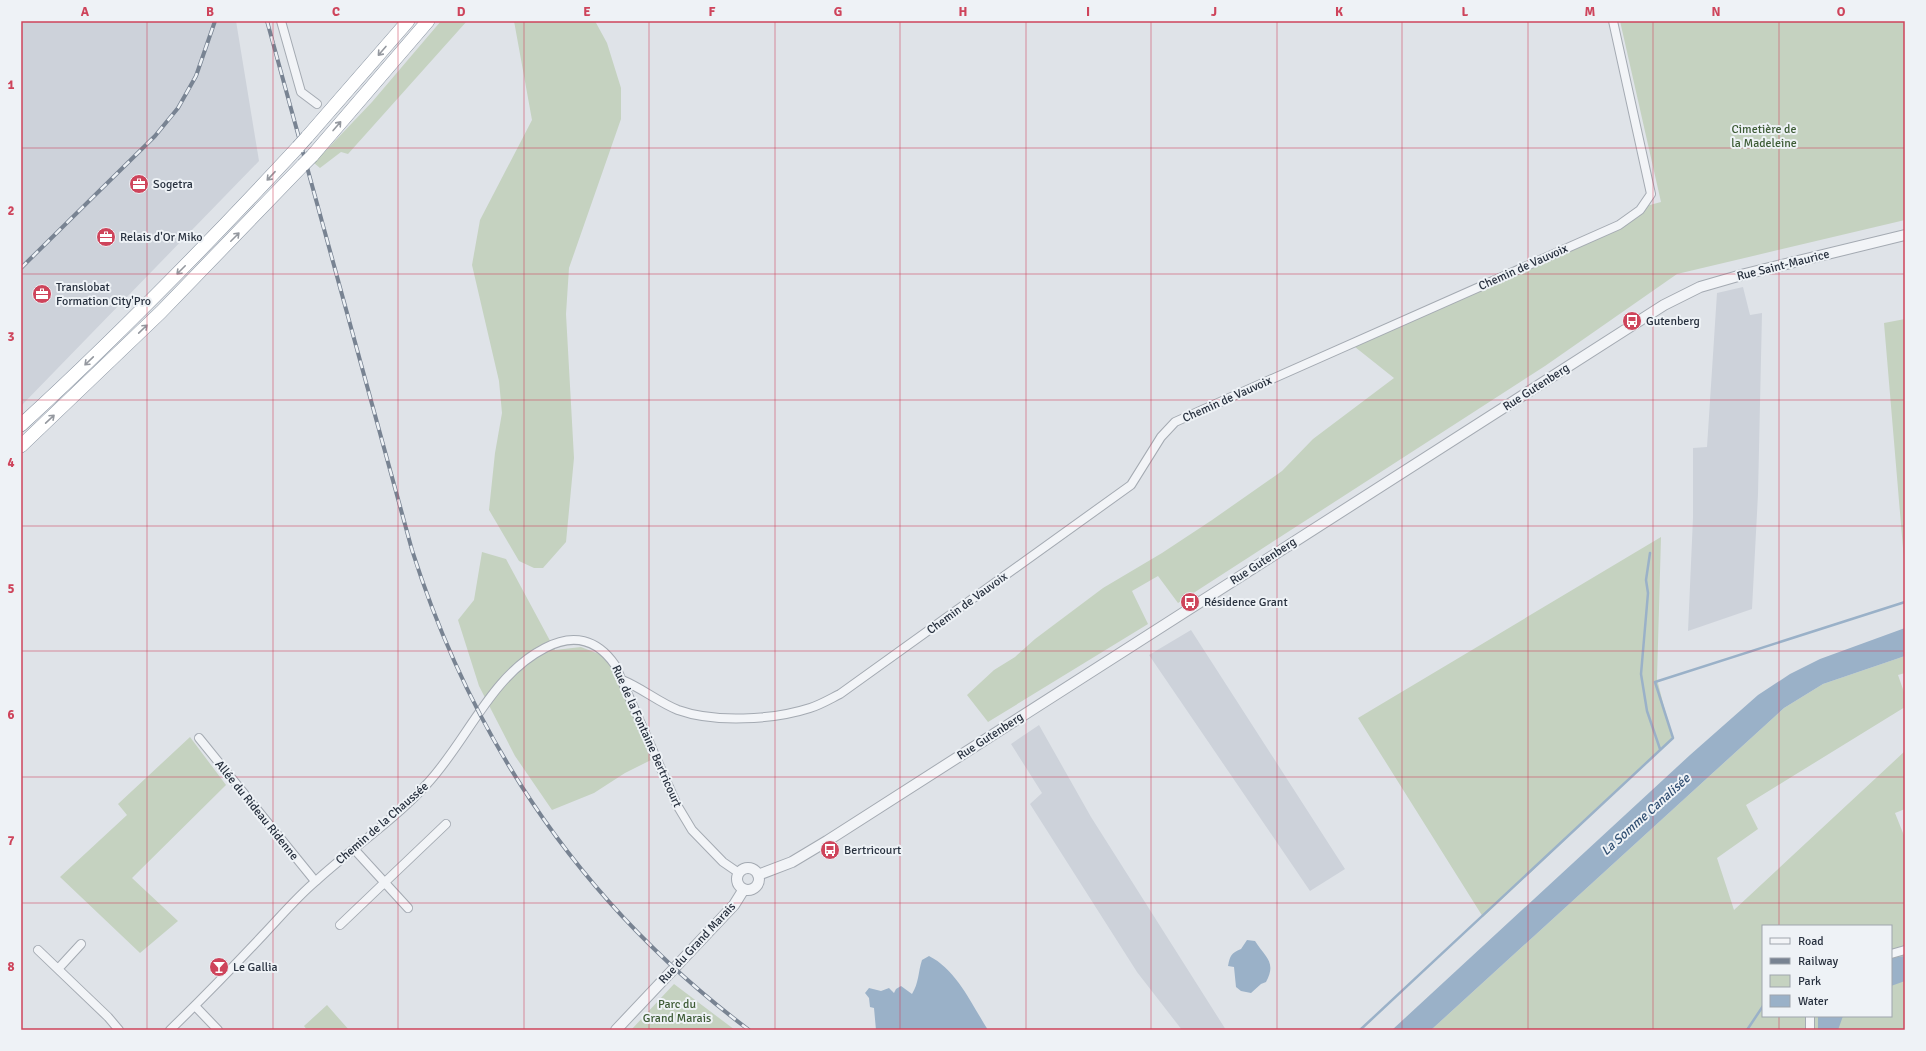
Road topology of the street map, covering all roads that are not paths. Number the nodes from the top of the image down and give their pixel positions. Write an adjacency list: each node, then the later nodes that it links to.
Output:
1 (281, 21): 5 (street)
2 (408, 21): 8 (highway, one-way to 8, bridge)
3 (428, 21): 9 (highway, one-way to 3)
4 (1613, 21): 10 (street, Chemin de Vauvoix)
5 (317, 104)
6 (1905, 235): 7 (street, Rue Saint-Maurice)
7 (1664, 305): 16 (street, Rue Gutenberg)
8 (21, 425)
9 (21, 446)
10 (622, 680): 11 (street, Rue de la Fontaine Bertricourt); 15 (street, Rue de la Fontaine Bertricourt)
11 (474, 723): 14 (street, Chemin de la Chaussée)
12 (199, 738): 17 (street, Allée du Rideau Ridenne)
13 (446, 824): 18 (street)
14 (354, 848): 17 (street, Chemin de la Chaussée); 18 (street)
15 (739, 873): 16 (street); 19 (street)
16 (758, 875): 19 (street)
17 (315, 882): 27 (street, Chemin de la Chaussée)
18 (385, 883): 20 (street); 21 (street)
19 (744, 889): 32 (street, Rue du Grand Marais)
20 (408, 908)
21 (340, 925)
22 (81, 944): 26 (street)
23 (38, 950): 26 (street)
24 (1905, 950): 25 (street)
25 (1892, 954)
26 (58, 969): 29 (street)
27 (194, 1006): 30 (street, Chemin de la Chaussée); 31 (street)
28 (1810, 1017): 33 (street)
29 (119, 1030)
30 (170, 1030)
31 (218, 1030)
32 (616, 1030)
33 (1810, 1030)

